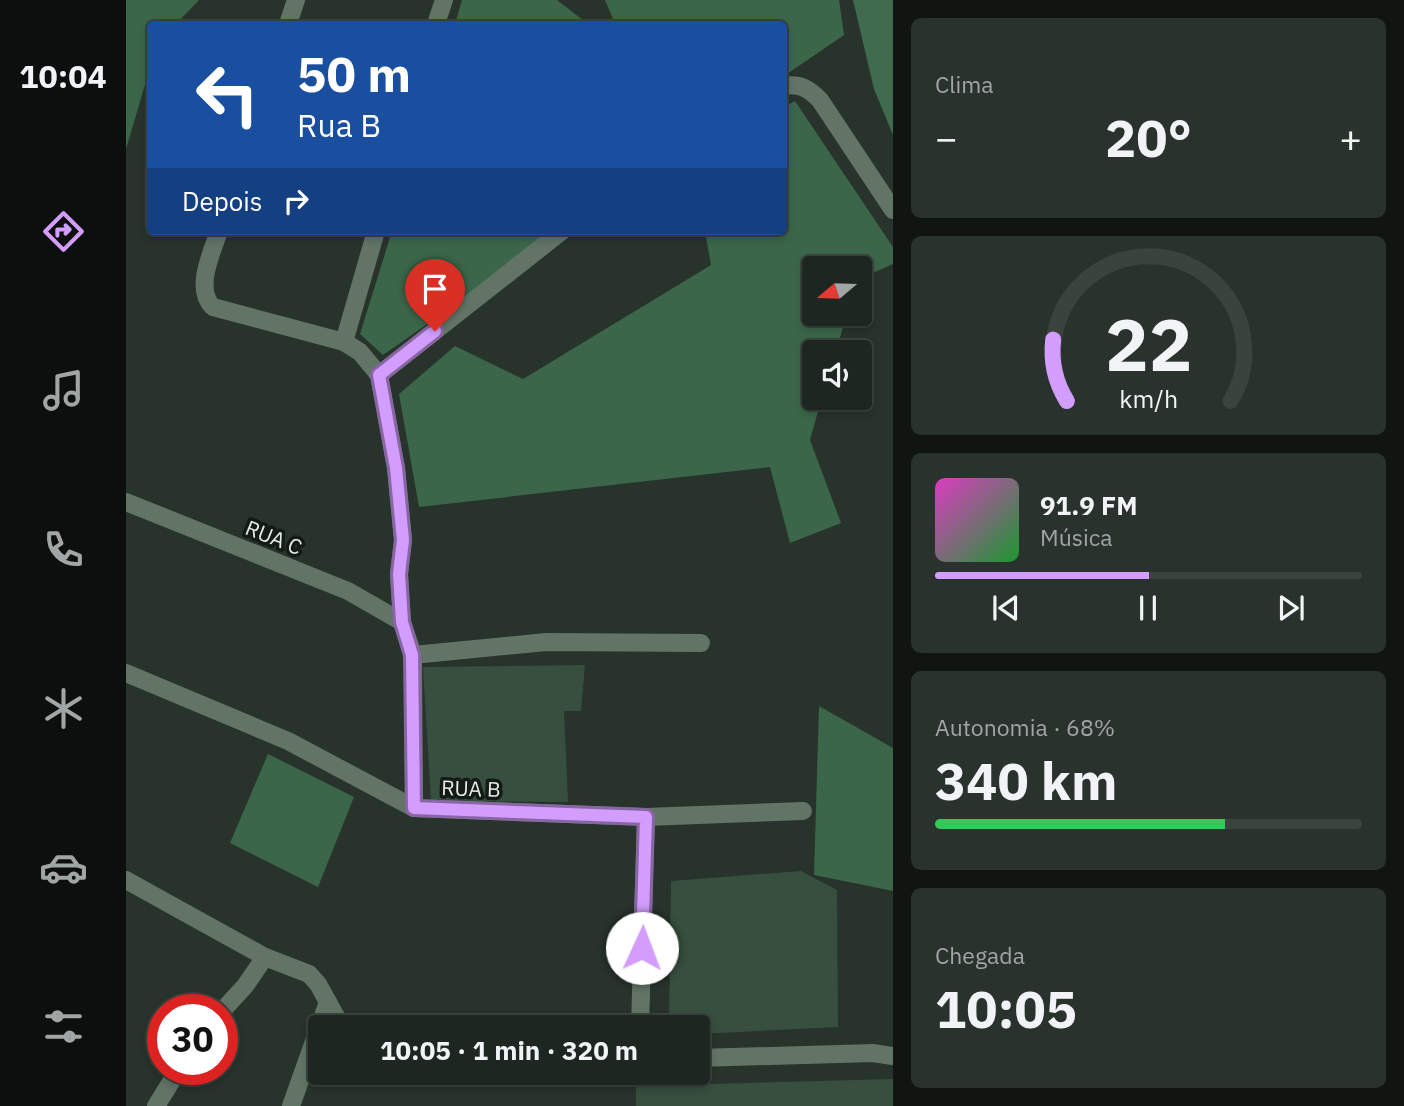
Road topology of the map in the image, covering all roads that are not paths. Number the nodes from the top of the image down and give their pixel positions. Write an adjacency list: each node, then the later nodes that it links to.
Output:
1 (296, 0): 3 (street)
2 (444, 0): 4 (street)
3 (289, 21)
4 (437, 21)
5 (787, 85): 6 (street)
6 (893, 210)
7 (218, 235): 10 (street)
8 (375, 235): 10 (street)
9 (557, 235): 11 (street)
10 (344, 342): 11 (street)
11 (379, 375): 13 (street)
12 (126, 502): 13 (street, RUA C)
13 (402, 622): 15 (street)
14 (701, 643): 15 (street)
15 (412, 655): 17 (street)
16 (126, 673): 17 (street, RUA B)
17 (414, 808): 19 (street, RUA B)
18 (803, 811): 19 (street, RUA B)
19 (646, 817): 25 (street)
20 (126, 880): 21 (street)
21 (265, 957): 22 (street); 23 (street)
22 (238, 994)
23 (328, 1002): 24 (street); 30 (street)
24 (335, 1015)
25 (640, 1015)
26 (893, 1056): 27 (street)
27 (710, 1058)
28 (169, 1085): 29 (street)
29 (156, 1106)
30 (291, 1106)

